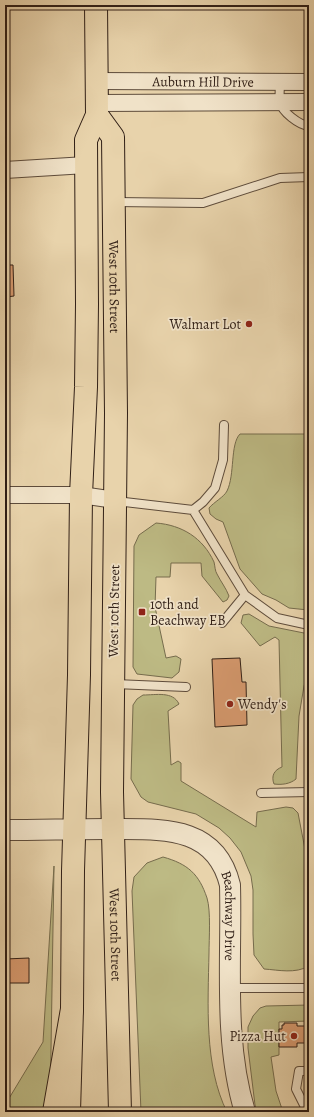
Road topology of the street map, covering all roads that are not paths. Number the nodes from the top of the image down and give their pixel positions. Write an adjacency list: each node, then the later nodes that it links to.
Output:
1 (96, 5): 2 (main road, West 10th Street)
2 (96, 81): 3 (street, Auburn Hill Drive); 7 (main road, West 10th Street)
3 (280, 82): 4 (street, Auburn Hill Drive); 6 (lane)
4 (309, 82)
5 (309, 102): 6 (street, Auburn Hill Drive)
6 (280, 103): 7 (street, Auburn Hill Drive); 8 (lane)
7 (97, 109): 9 (main road, West 10th Street); 12 (main road, West 10th Street)
8 (309, 126)
9 (86, 166): 10 (street); 15 (main road, West 10th Street)
10 (5, 170)
11 (309, 177): 12 (lane)
12 (114, 202): 16 (main road, West 10th Street)
13 (224, 425): 17 (lane)
14 (5, 495): 15 (street)
15 (81, 495): 16 (street); 26 (main road, West 10th Street)
16 (115, 500): 17 (lane); 21 (main road, West 10th Street)
17 (193, 510): 18 (lane)
18 (245, 595): 19 (lane); 20 (lane)
19 (222, 623)
20 (309, 625)
21 (114, 684): 22 (lane); 27 (main road, West 10th Street)
22 (186, 687)
23 (309, 792): 24 (lane)
24 (261, 793)
25 (5, 830): 26 (street, Beachway Drive)
26 (83, 830): 27 (street, Beachway Drive); 30 (main road, West 10th Street)
27 (112, 830): 28 (street, Beachway Drive); 35 (main road, West 10th Street)
28 (231, 988): 29 (lane); 36 (street, Beachway Drive)
29 (309, 988)
30 (72, 1009): 33 (main road); 34 (main road, West 10th Street)
31 (309, 1071): 32 (lane)
32 (309, 1109)
33 (54, 1112)
34 (69, 1112)
35 (120, 1112)
36 (245, 1112)

